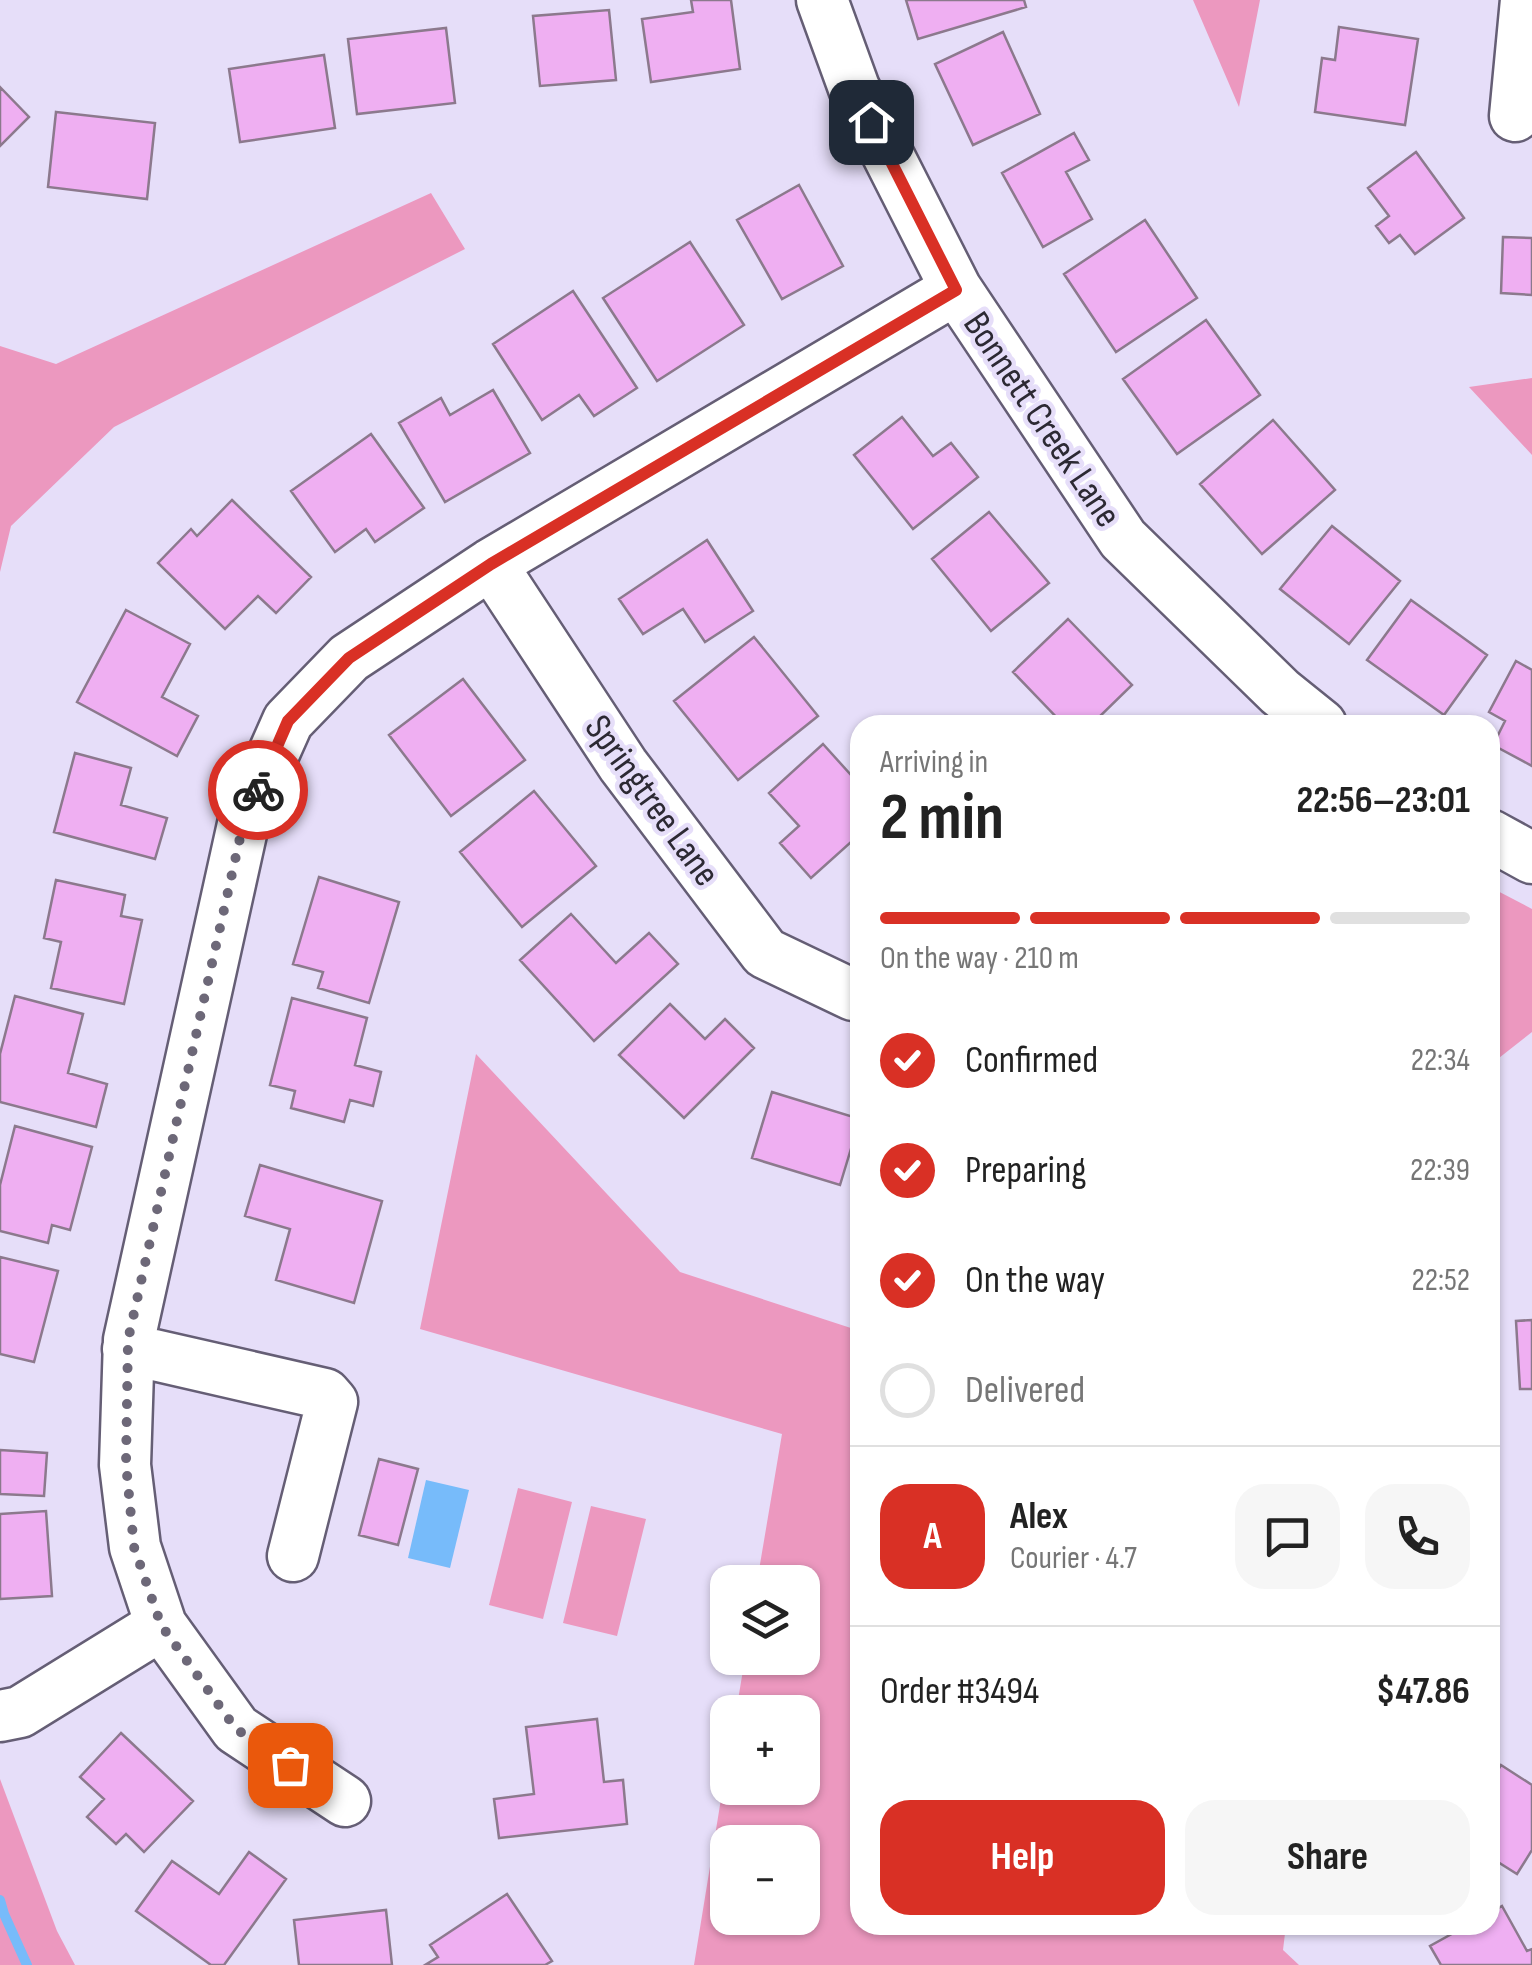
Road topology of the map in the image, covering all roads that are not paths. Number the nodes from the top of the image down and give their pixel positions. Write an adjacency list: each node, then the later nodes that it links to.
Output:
1 (822, 0): 4 (street, Bonnett Creek Lane)
2 (1526, 0): 3 (street)
3 (1515, 116)
4 (956, 290): 5 (street); 6 (street, Bonnett Creek Lane)
5 (491, 564): 9 (street, Springtree Lane); 10 (street)
6 (1309, 715)
7 (1500, 840): 8 (street)
8 (1532, 858)
9 (850, 993)
10 (128, 1349): 11 (street); 12 (street)
11 (293, 1556)
12 (161, 1625): 13 (street); 14 (street)
13 (0, 1716)
14 (345, 1801)

